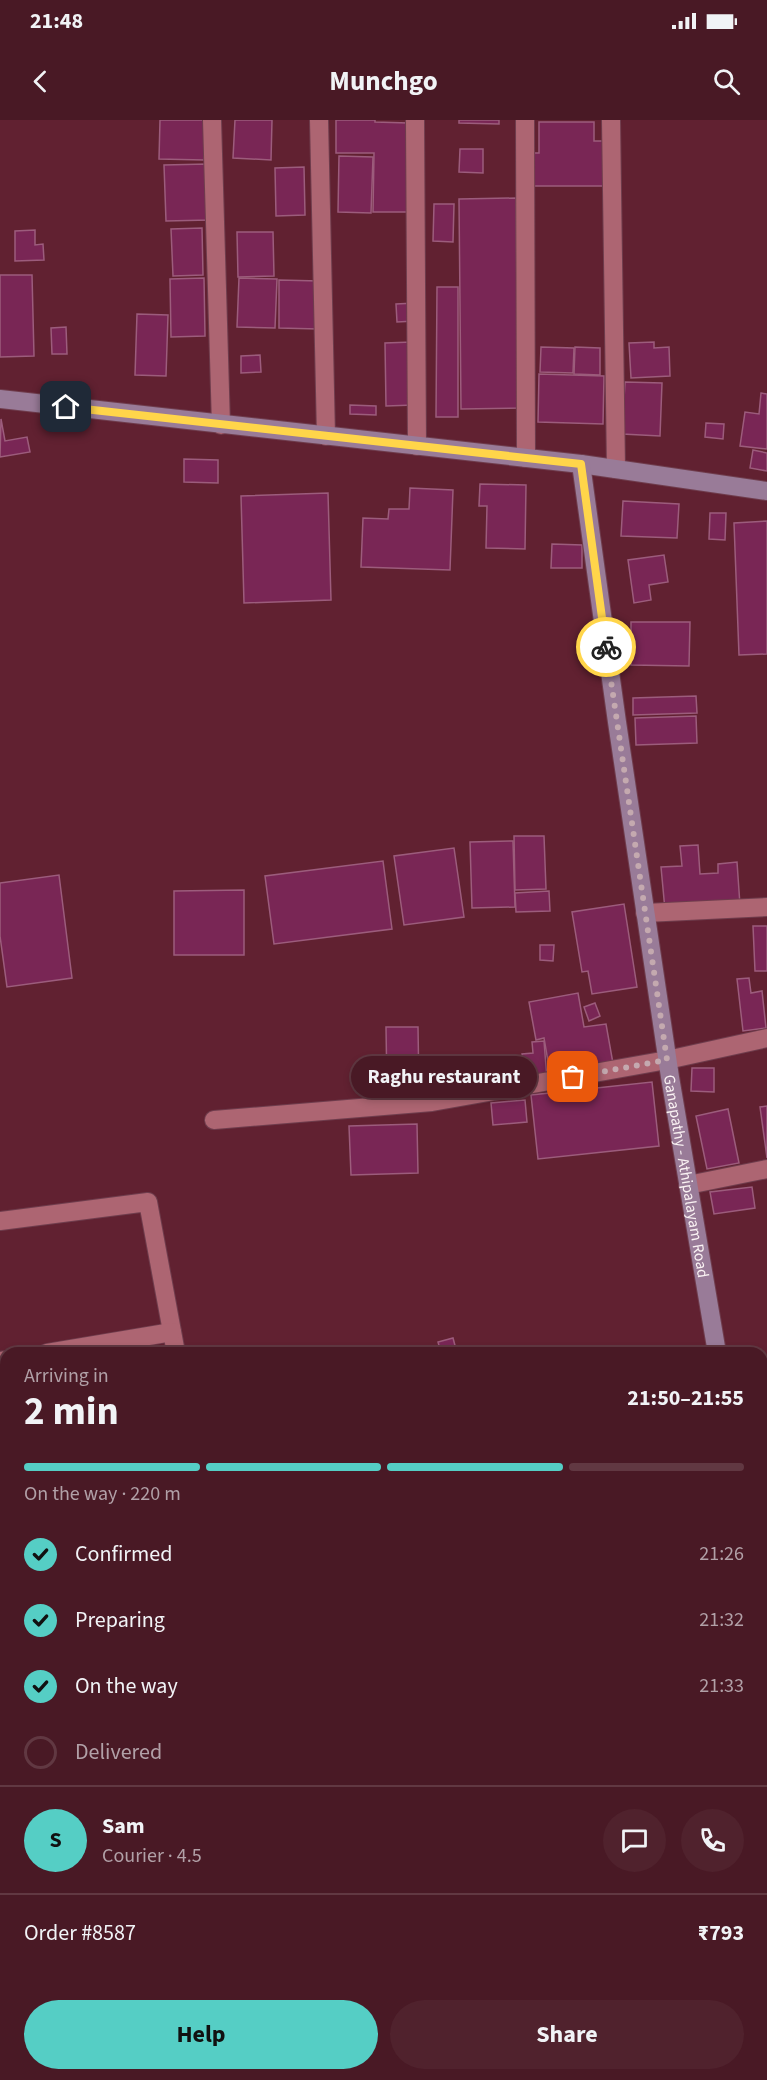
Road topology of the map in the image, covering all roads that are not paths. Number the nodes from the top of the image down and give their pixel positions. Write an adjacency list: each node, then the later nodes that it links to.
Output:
1 (212, 120): 7 (street)
2 (319, 120): 8 (street)
3 (415, 120): 9 (street)
4 (525, 120): 10 (street)
5 (611, 120): 12 (street)
6 (0, 399): 7 (main road)
7 (221, 425): 8 (main road)
8 (326, 436): 9 (main road)
9 (417, 446): 10 (main road)
10 (526, 458): 11 (main road)
11 (581, 464): 12 (main road); 15 (main road, Ganapathy - Athipalayam Road)
12 (616, 469): 13 (main road)
13 (767, 491)
14 (767, 907): 15 (street)
15 (645, 913): 17 (main road, Ganapathy - Athipalayam Road)
16 (767, 1038): 17 (street)
17 (667, 1060): 18 (street); 20 (main road, Ganapathy - Athipalayam Road)
18 (214, 1120)
19 (767, 1169): 20 (street)
20 (688, 1185): 25 (main road, Ganapathy - Athipalayam Road)
21 (0, 1221): 22 (street)
22 (172, 1332): 23 (street); 24 (street)
23 (83, 1347)
24 (175, 1347)
25 (716, 1347)

